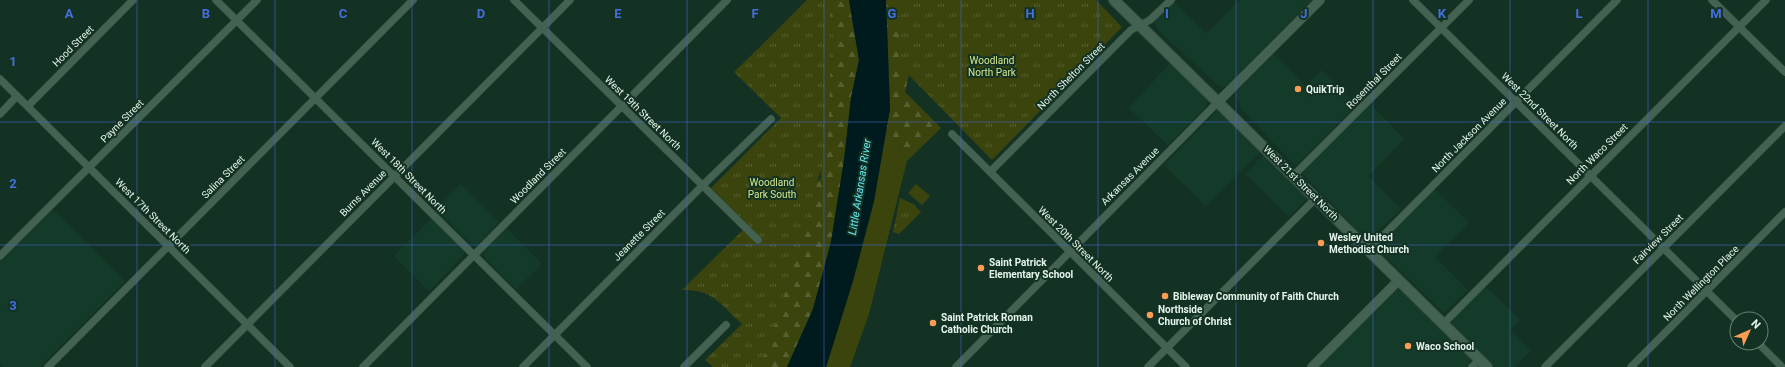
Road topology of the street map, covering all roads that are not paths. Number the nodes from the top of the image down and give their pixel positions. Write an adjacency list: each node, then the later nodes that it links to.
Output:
1 (133, 0): 27 (street, Hood Street)
2 (216, 0): 16 (street, West 18th Street North)
3 (257, 0): 16 (street, Payne Street)
4 (413, 0): 24 (street, Salina Street)
5 (514, 0): 19 (street, West 19th Street North)
6 (570, 0): 19 (street, Burns Avenue)
7 (727, 0): 28 (street, Woodland Street)
8 (1114, 0): 17 (main road, West 21st Street North)
9 (1171, 0): 17 (street, North Shelton Street)
10 (1320, 0): 25 (street, Arkansas Avenue)
11 (1413, 0): 20 (street, West 22nd Street North)
12 (1469, 0): 20 (street, Rosenthal Street)
13 (1617, 0): 26 (street, North Jackson Avenue)
14 (1712, 0): 18 (street)
15 (1766, 0): 18 (street, North Waco Street)
16 (237, 20): 24 (street, West 18th Street North); 33 (street, Payne Street)
17 (1140, 25): 25 (main road, West 21st Street North); 34 (street, North Shelton Street)
18 (1739, 27): 21 (street); 37 (street, North Waco Street)
19 (542, 28): 28 (street, West 19th Street North); 35 (street, Burns Avenue)
20 (1441, 28): 26 (street, West 22nd Street North); 36 (street, Rosenthal Street)
21 (1785, 72)
22 (0, 79): 23 (street, West 17th Street North)
23 (17, 96): 27 (street, West 17th Street North); 29 (street)
24 (315, 98): 35 (street, West 18th Street North); 42 (street, Salina Street)
25 (1218, 102): 36 (main road, West 21st Street North); 45 (street, Arkansas Avenue)
26 (1516, 102): 37 (street, West 22nd Street North); 44 (street, North Jackson Avenue)
27 (28, 106): 33 (street, West 17th Street North)
28 (622, 106): 38 (street, West 19th Street North); 46 (street, Woodland Street)
29 (0, 114)
30 (772, 119): 38 (street, Jeanette Street)
31 (1785, 126): 43 (street, Fairview Street)
32 (952, 134): 34 (street, West 20th Street North)
33 (90, 167): 42 (street, West 17th Street North); 47 (street, Payne Street)
34 (990, 172): 45 (street, West 20th Street North)
35 (394, 176): 46 (street, West 18th Street North); 51 (street, Burns Avenue)
36 (1293, 176): 39 (main road, West 21st Street North)
37 (1591, 176): 43 (street, West 22nd Street North); 52 (street, North Waco Street)
38 (703, 185): 41 (street, West 19th Street North); 54 (street, Jeanette Street)
39 (1316, 198): 44 (main road, West 21st Street North); 55 (street)
40 (1785, 212): 49 (street, North Wellington Place)
41 (758, 240)
42 (169, 246): 51 (street, West 17th Street North); 58 (street, Salina Street)
43 (1664, 248): 49 (street, West 22nd Street North); 69 (street, Fairview Street)
44 (1369, 250): 48 (main road, West 21st Street North)
45 (1070, 252): 55 (street, West 20th Street North); 65 (street, Arkansas Avenue)
46 (474, 255): 54 (street, West 18th Street North); 61 (street, Woodland Street)
47 (0, 256)
48 (1398, 280): 52 (main road, West 21st Street North); 68 (street)
49 (1707, 291): 50 (street, West 22nd Street North); 70 (street, North Wellington Place)
50 (1729, 313)
51 (248, 324): 59 (street, Burns Avenue); 60 (street, West 17th Street North)
52 (1443, 324): 57 (main road, West 21st Street North)
53 (726, 325): 64 (street)
54 (555, 335): 62 (street, Jeanette Street); 63 (street, West 18th Street North)
55 (1167, 348): 66 (street); 67 (street, West 20th Street North)
56 (1766, 351): 71 (street)
57 (1479, 365)
58 (48, 367)
59 (205, 367)
60 (290, 367)
61 (363, 367)
62 (523, 367)
63 (587, 367)
64 (684, 367)
65 (956, 367)
66 (1148, 367)
67 (1186, 367)
68 (1312, 367)
69 (1545, 367)
70 (1631, 367)
71 (1782, 367)

